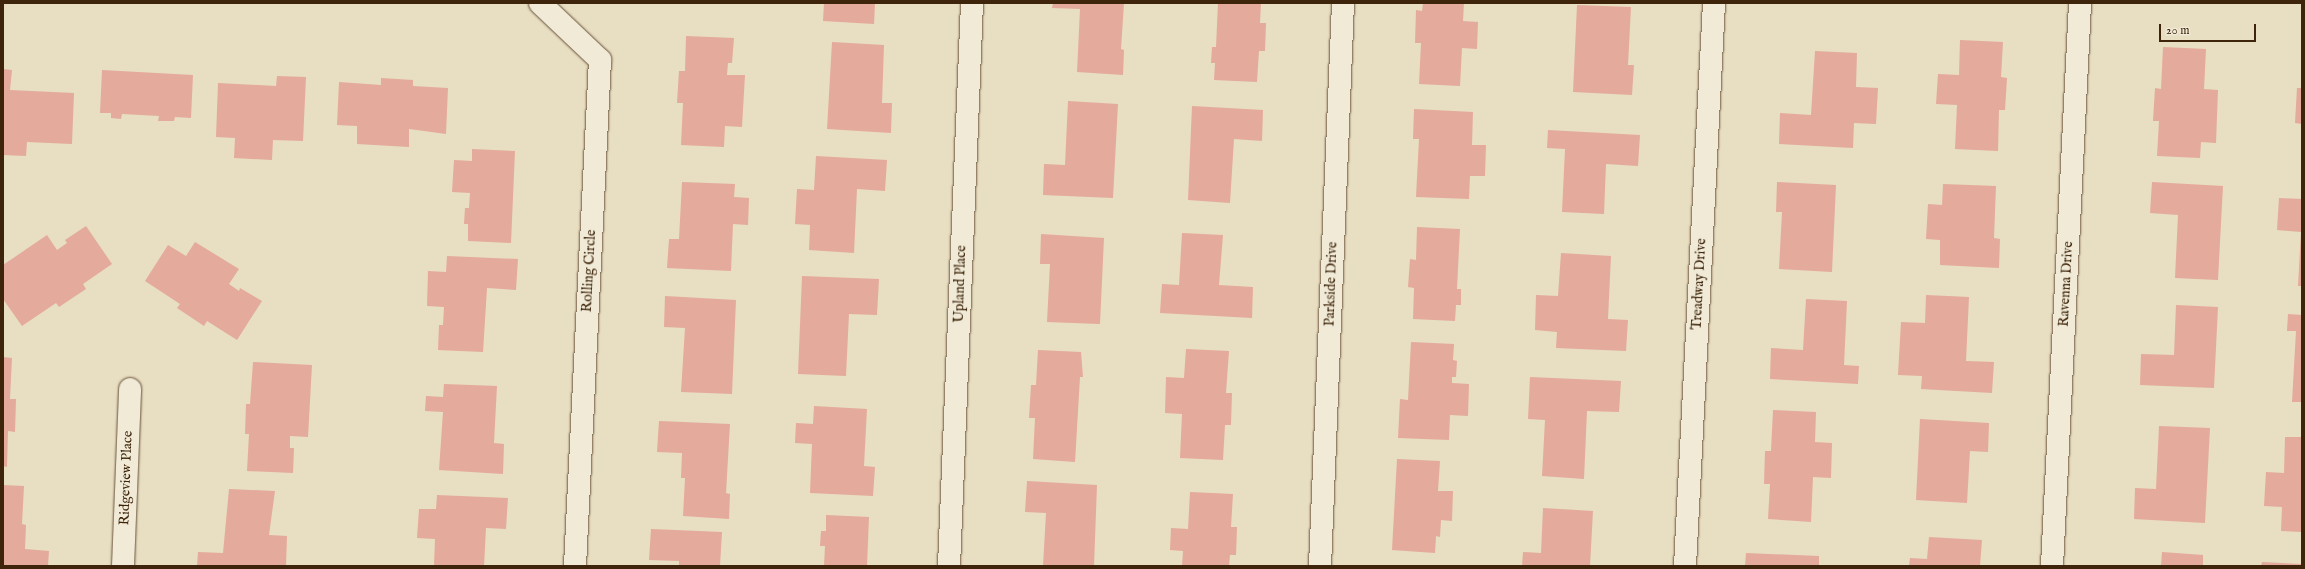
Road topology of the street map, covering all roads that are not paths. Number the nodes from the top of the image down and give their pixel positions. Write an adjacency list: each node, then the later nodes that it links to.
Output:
1 (540, 3): 8 (street, Rolling Circle)
2 (972, 3): 9 (street, Upland Place)
3 (1342, 3): 10 (street, Parkside Drive)
4 (1714, 3): 11 (street, Treadway Drive)
5 (2080, 3): 12 (street, Ravenna Drive)
6 (130, 389): 7 (street, Ridgeview Place)
7 (123, 566)
8 (574, 566)
9 (949, 566)
10 (1320, 566)
11 (1685, 566)
12 (2052, 566)

